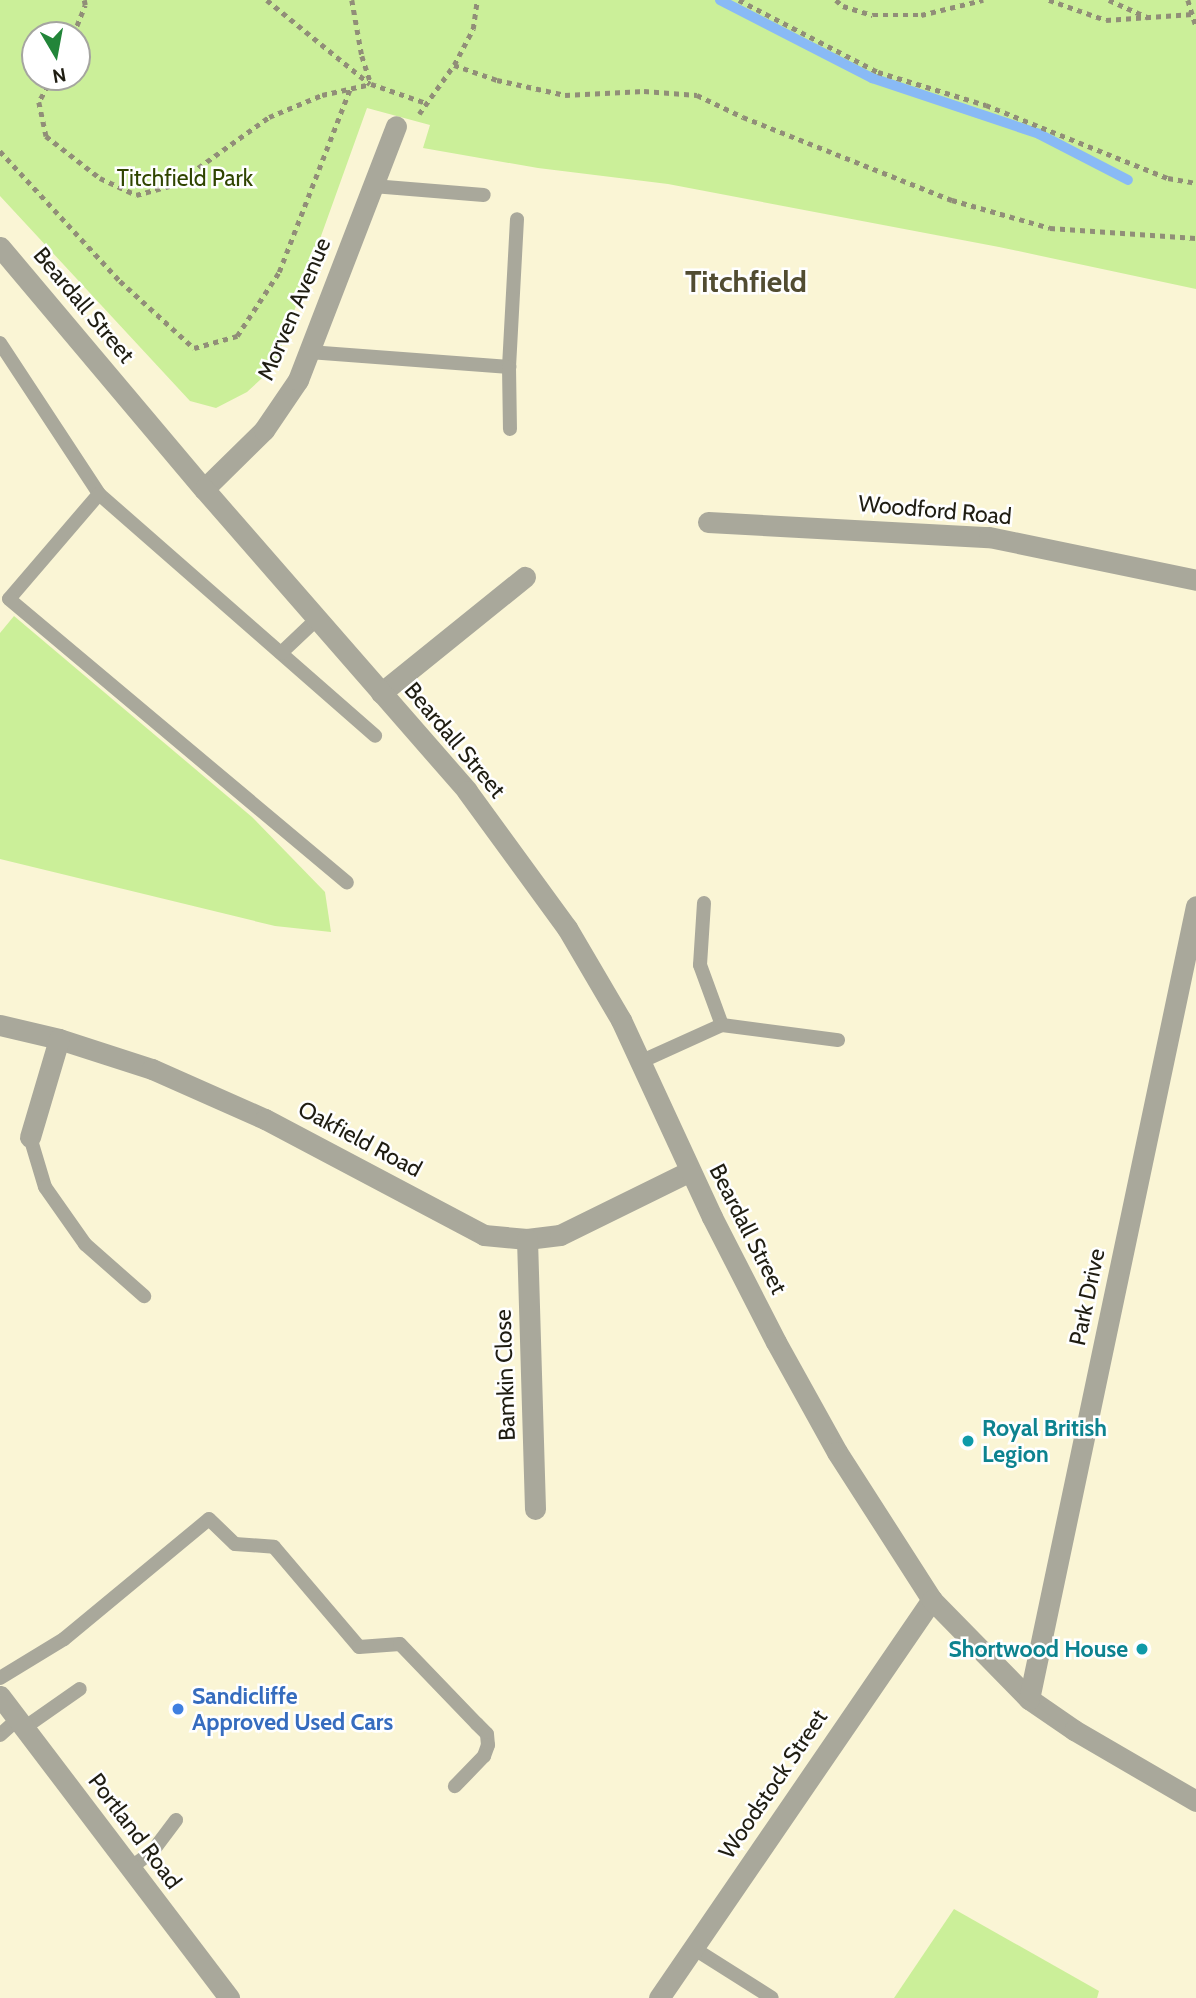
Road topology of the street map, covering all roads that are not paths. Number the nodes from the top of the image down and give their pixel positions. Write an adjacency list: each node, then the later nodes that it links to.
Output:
1 (396, 126): 2 (street, Morven Avenue)
2 (373, 186): 3 (lane); 7 (street, Morven Avenue)
3 (484, 195)
4 (517, 219): 8 (lane)
5 (1, 249): 10 (street, Beardall Street)
6 (0, 342): 11 (lane)
7 (309, 352): 8 (lane); 10 (street, Morven Avenue)
8 (509, 367): 9 (lane)
9 (510, 429)
10 (204, 489): 16 (street, Beardall Street)
11 (99, 494): 15 (lane); 17 (lane)
12 (708, 522): 14 (street, Woodford Road)
13 (525, 577): 18 (street)
14 (1196, 580)
15 (4, 596): 20 (lane)
16 (317, 619): 17 (lane); 18 (street, Beardall Street)
17 (281, 653): 19 (lane)
18 (381, 693): 27 (street, Beardall Street)
19 (375, 736)
20 (347, 883)
21 (704, 903): 23 (lane)
22 (1196, 906): 37 (street, Park Drive)
23 (722, 1024): 26 (lane); 27 (lane)
24 (0, 1025): 25 (street, Oakfield Road)
25 (59, 1039): 28 (street); 30 (street, Oakfield Road)
26 (838, 1040)
27 (640, 1062): 29 (street, Beardall Street)
28 (30, 1137): 31 (lane)
29 (690, 1171): 30 (street, Oakfield Road); 33 (street, Beardall Street)
30 (527, 1239): 32 (street, Bamkin Close)
31 (144, 1296)
32 (535, 1509)
33 (932, 1600): 37 (street, Beardall Street); 44 (street, Woodstock Street)
34 (0, 1678): 40 (lane)
35 (80, 1689): 38 (lane)
36 (0, 1696): 38 (street, Portland Road)
37 (1029, 1699): 41 (street, Beardall Street)
38 (21, 1724): 39 (lane); 43 (street, Portland Road)
39 (0, 1735)
40 (455, 1786)
41 (1196, 1801)
42 (176, 1819): 43 (lane)
43 (130, 1868): 45 (street, Portland Road)
44 (693, 1948): 46 (street, Woodstock Street); 47 (lane)
45 (227, 1998)
46 (659, 1998)
47 (772, 1998)

